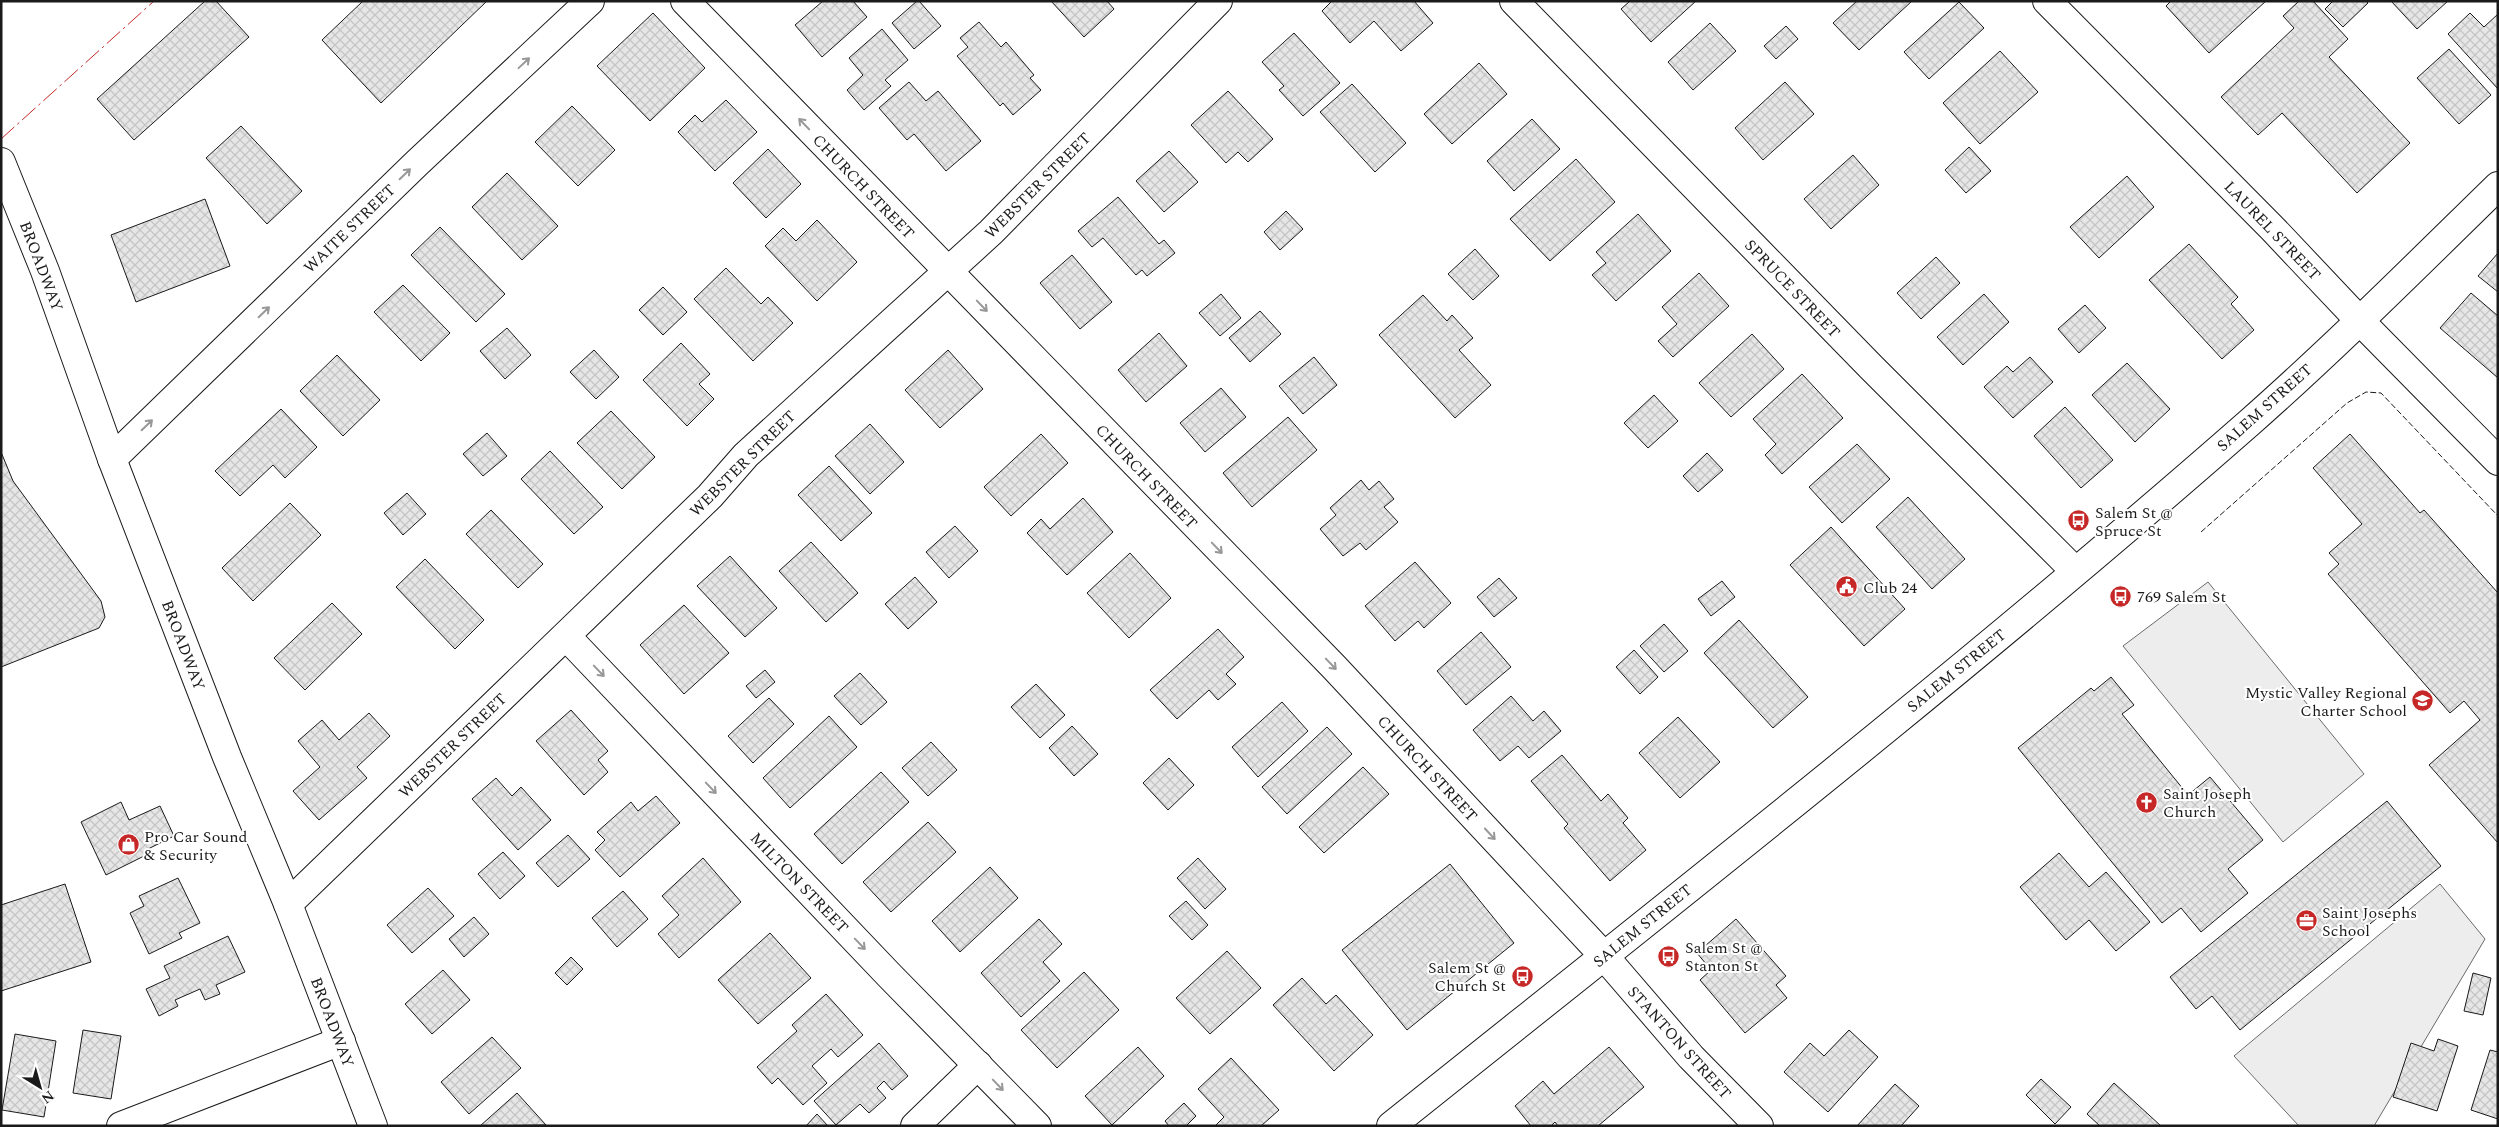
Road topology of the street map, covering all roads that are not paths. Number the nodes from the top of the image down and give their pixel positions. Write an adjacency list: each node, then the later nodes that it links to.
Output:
1 (590, 1): 10 (street, WAITE STREET, one-way to 1)
2 (685, 1): 8 (street, CHURCH STREET, one-way to 2)
3 (1218, 1): 8 (street, WEBSTER STREET)
4 (1514, 1): 12 (street, SPRUCE STREET)
5 (2047, 1): 9 (street, LAUREL STREET)
6 (1, 162): 10 (street, BROADWAY)
7 (2498, 186): 9 (street, SALEM STREET)
8 (948, 272): 13 (street, WEBSTER STREET); 15 (street, CHURCH STREET, one-way to 15)
9 (2359, 320): 11 (street, LAUREL STREET); 12 (street, SALEM STREET)
10 (112, 459): 14 (street, BROADWAY)
11 (2498, 461)
12 (2076, 571): 15 (street, SALEM STREET)
13 (566, 636): 14 (street, WEBSTER STREET); 17 (street, MILTON STREET, one-way to 17)
14 (288, 904): 16 (street, BROADWAY)
15 (1604, 956): 22 (street, SALEM STREET); 23 (street, STANTON STREET)
16 (341, 1041): 18 (street); 19 (street, BROADWAY)
17 (978, 1065): 20 (street); 21 (street, MILTON STREET, one-way to 21)
18 (121, 1126)
19 (373, 1126)
20 (915, 1126)
21 (1038, 1126)
22 (1391, 1126)
23 (1759, 1126)

